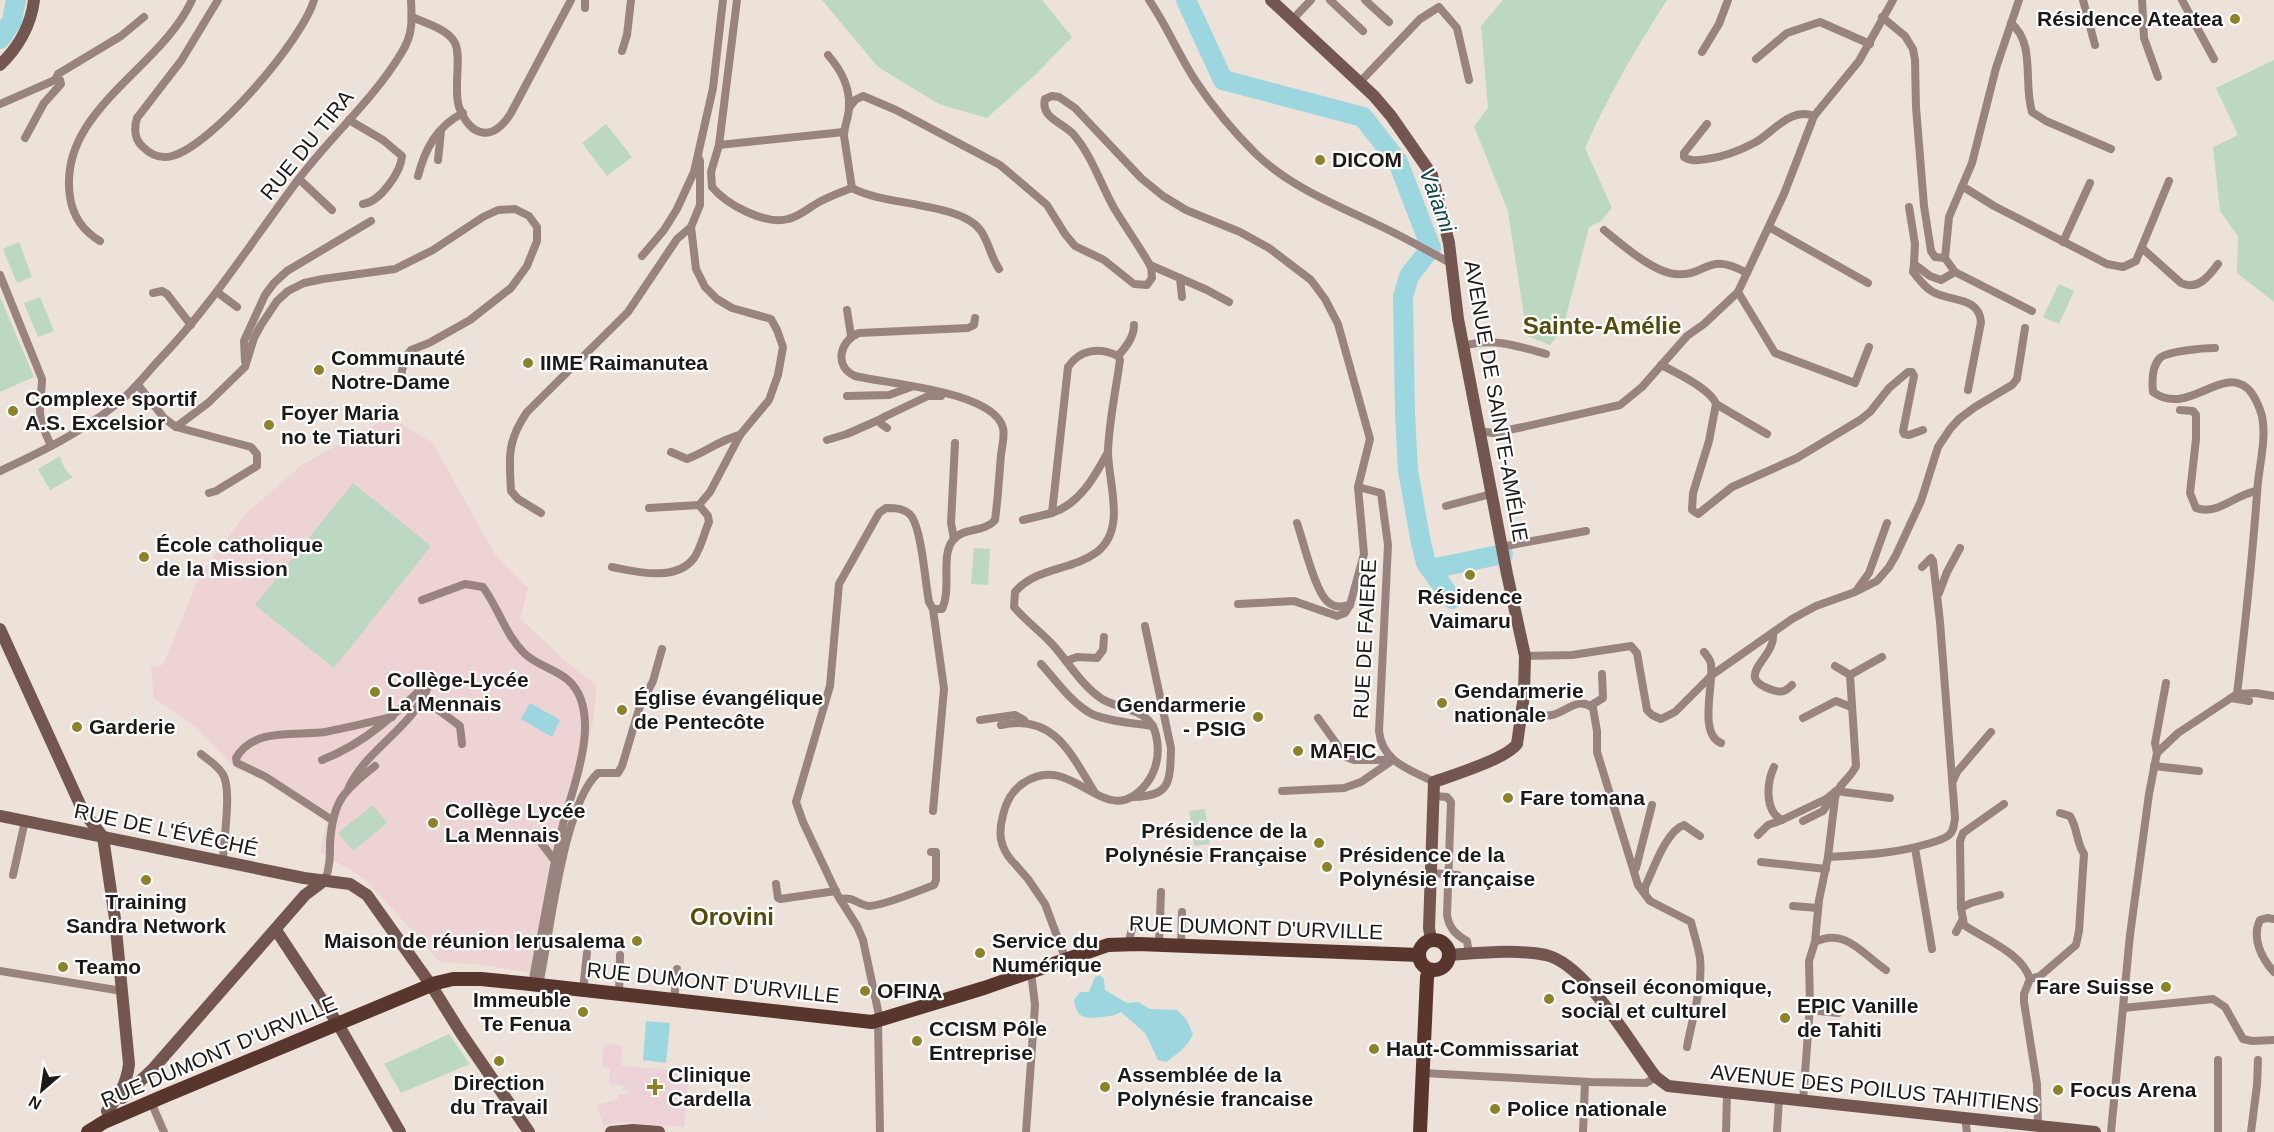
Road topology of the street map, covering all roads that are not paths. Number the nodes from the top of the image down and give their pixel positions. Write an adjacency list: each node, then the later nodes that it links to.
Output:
1 (34, 0): 35 (street)
2 (192, 0): 66 (street)
3 (218, 0): 4 (street)
4 (313, 0)
5 (411, 0): 22 (street, RUE DU TIRA)
6 (571, 0): 42 (street)
7 (632, 0): 30 (street)
8 (723, 0): 51 (street)
9 (737, 0): 49 (street)
10 (1149, 0): 71 (street)
11 (1270, 0): 24 (street, AVENUE DE SAINTE-AMÉLIE)
12 (1311, 0): 24 (street)
13 (1330, 0): 27 (street)
14 (1365, 0): 25 (street)
15 (1728, 0): 31 (street)
16 (1893, 0): 23 (street)
17 (2019, 0): 26 (street)
18 (2083, 0): 29 (street)
19 (2142, 0): 36 (street)
20 (2182, 0): 34 (street)
21 (144, 17): 37 (street)
22 (412, 17): 42 (street); 44 (street, RUE DU TIRA)
23 (1882, 17): 28 (street); 70 (street)
24 (1292, 20): 39 (street, AVENUE DE SAINTE-AMÉLIE)
25 (1389, 22)
26 (2011, 23): 50 (street); 57 (street)
27 (1363, 31)
28 (1869, 44): 33 (street); 43 (street)
29 (2095, 45)
30 (622, 51)
31 (1702, 52)
32 (828, 55): 41 (street)
33 (1756, 59)
34 (2214, 59)
35 (0, 65)
36 (2158, 77)
37 (55, 80): 40 (street); 48 (street)
38 (1469, 80): 39 (street)
39 (1359, 83): 71 (street, AVENUE DE SAINTE-AMÉLIE)
40 (0, 104)
41 (849, 108): 47 (street); 74 (street)
42 (463, 113): 46 (street)
43 (1814, 116): 45 (street); 64 (street)
44 (348, 120): 54 (street, RUE DU TIRA); 59 (street)
45 (1707, 123)
46 (441, 130): 52 (street); 53 (street)
47 (844, 132): 49 (street); 58 (street)
48 (25, 138)
49 (719, 145): 58 (street)
50 (2111, 149)
51 (698, 156): 63 (street); 69 (street)
52 (438, 160)
53 (418, 176)
54 (299, 179): 61 (street); 81 (street, RUE DU TIRA)
55 (2169, 181): 68 (street)
56 (2090, 183): 67 (street)
57 (1962, 186): 67 (street); 70 (street)
58 (852, 188): 75 (street)
59 (363, 204)
60 (1910, 207): 72 (street)
61 (332, 210)
62 (371, 221): 100 (street)
63 (691, 227): 115 (street); 129 (street)
64 (1769, 227): 77 (street); 80 (street)
65 (1604, 230): 77 (street)
66 (100, 241)
67 (2063, 242): 68 (street)
68 (2143, 249): 73 (street)
69 (642, 256)
70 (1945, 258): 76 (street)
71 (1452, 264): 94 (street, AVENUE DE SAINTE-AMÉLIE)
72 (1914, 264): 76 (street); 104 (street)
73 (2218, 264)
74 (1150, 265): 79 (street); 122 (street)
75 (999, 269)
76 (1955, 272): 88 (street)
77 (1747, 273): 82 (street)
78 (0, 275): 118 (street)
79 (1180, 278): 84 (street); 85 (street)
80 (1868, 283)
81 (217, 292): 86 (street); 90 (street, RUE DU TIRA)
82 (1738, 292): 95 (street); 99 (street)
83 (153, 293): 90 (street)
84 (1182, 297)
85 (1229, 302)
86 (237, 307)
87 (847, 310): 93 (street)
88 (2032, 311)
89 (975, 318): 93 (street)
90 (191, 325): 102 (street, RUE DU TIRA)
91 (1134, 325): 98 (street)
92 (2025, 328): 140 (street)
93 (851, 336): 103 (street)
94 (1464, 346): 97 (street); 113 (street, AVENUE DE SAINTE-AMÉLIE)
95 (1869, 347)
96 (2215, 348): 123 (street)
97 (1546, 354)
98 (1118, 356): 120 (street); 130 (street)
99 (1661, 365): 107 (street); 113 (street)
100 (245, 367): 101 (street); 110 (street)
101 (401, 376)
102 (138, 385): 110 (street); 118 (street, RUE DU TIRA)
103 (912, 387): 105 (street); 106 (street)
104 (1968, 390)
105 (848, 396)
106 (954, 396): 109 (street); 135 (street)
107 (1716, 404): 112 (street); 114 (street)
108 (2180, 410): 123 (street)
109 (881, 419): 111 (street); 116 (street)
110 (176, 427): 124 (street)
111 (887, 428)
112 (1923, 430)
113 (1479, 431): 125 (street, AVENUE DE SAINTE-AMÉLIE)
114 (1767, 434)
115 (740, 435): 119 (street); 126 (street)
116 (827, 440)
117 (955, 443): 135 (street)
118 (51, 446): 121 (street, RUE DU TIRA)
119 (671, 452)
120 (1108, 452): 130 (street); 154 (street)
121 (0, 471)
122 (1358, 487): 144 (street); 182 (street, RUE DE FAIERE)
123 (2257, 491): 163 (street)
124 (208, 493)
125 (1491, 494): 127 (street); 136 (street, AVENUE DE SAINTE-AMÉLIE)
126 (699, 505): 128 (street); 138 (street)
127 (1446, 506)
128 (649, 508)
129 (541, 513)
130 (1052, 513): 131 (street)
131 (1023, 520)
132 (1297, 523): 144 (street)
133 (1887, 523): 140 (street)
134 (1586, 531): 136 (street)
135 (954, 539): 145 (street)
136 (1502, 547): 152 (street, AVENUE DE SAINTE-AMÉLIE)
137 (1959, 548): 141 (street)
138 (612, 567)
139 (1922, 567): 141 (street)
140 (1856, 592): 148 (street)
141 (1938, 597): 188 (street)
142 (422, 600): 212 (street)
143 (1238, 604): 144 (street)
144 (1350, 605)
145 (933, 609): 198 (street); 223 (street)
146 (1145, 626): 194 (street)
147 (0, 631): 207 (street)
148 (1773, 633): 158 (street); 161 (street)
149 (1104, 636): 154 (street)
150 (662, 649): 256 (street)
151 (1704, 652): 158 (street)
152 (1525, 656): 158 (street); 168 (street, AVENUE DE SAINTE-AMÉLIE)
153 (1882, 657): 159 (street)
154 (1066, 661): 175 (street)
155 (1041, 664): 175 (street)
156 (1835, 666): 159 (street)
157 (1602, 674): 166 (street)
158 (1712, 675): 177 (street)
159 (1850, 675): 167 (street)
160 (2166, 682): 179 (street)
161 (1792, 685)
162 (425, 696): 169 (street); 178 (street); 189 (street)
163 (2234, 696): 164 (street); 165 (street); 179 (street)
164 (2274, 696)
165 (2250, 701)
166 (1590, 706): 168 (street); 216 (street)
167 (1851, 707): 171 (street); 191 (street)
168 (1522, 711): 187 (street, AVENUE DE SAINTE-AMÉLIE)
169 (392, 717): 181 (street); 201 (street)
170 (1318, 718): 182 (street)
171 (1803, 718)
172 (980, 720): 173 (street)
173 (1029, 723): 174 (street); 192 (street)
174 (1001, 725)
175 (1153, 726): 194 (street)
176 (1991, 732): 188 (street)
177 (1721, 742)
178 (462, 744)
179 (2157, 753): 184 (street)
180 (201, 754): 213 (street)
181 (322, 760)
182 (1393, 760): 187 (street); 190 (street)
183 (375, 766): 189 (street)
184 (2154, 766): 186 (street); 262 (street)
185 (1774, 767): 202 (street)
186 (2199, 771)
187 (1434, 782): 193 (street)
188 (1953, 782): 209 (street)
189 (349, 787): 201 (street)
190 (1282, 790)
191 (1836, 791): 195 (street); 202 (street); 204 (street); 211 (street)
192 (1098, 796): 194 (street); 248 (street)
193 (1434, 796): 217 (street); 218 (street)
194 (1131, 797)
195 (1890, 798)
196 (2004, 804): 230 (street)
197 (1652, 805): 216 (street)
198 (933, 810)
199 (2060, 813): 255 (street)
200 (0, 816): 203 (street, RUE DE L'ÉVÊCHÉ)
201 (332, 820): 221 (street)
202 (1782, 820): 205 (street)
203 (25, 821): 207 (street, RUE DE L'ÉVÊCHÉ); 219 (street)
204 (1803, 821)
205 (1758, 835)
206 (1700, 836): 225 (street)
207 (103, 837): 213 (street, RUE DE L'ÉVÊCHÉ); 259 (street)
208 (542, 844): 212 (street)
209 (1915, 848): 211 (street); 242 (street)
210 (931, 852): 227 (street)
211 (1828, 857): 215 (street)
212 (555, 861): 256 (street)
213 (223, 862): 221 (street, RUE DE L'ÉVÊCHÉ)
214 (1761, 862): 215 (street)
215 (1826, 869): 229 (street)
216 (1635, 872): 225 (street)
217 (1431, 873): 218 (street); 237 (street)
218 (1448, 874): 220 (street); 244 (street)
219 (13, 875)
220 (1458, 875)
221 (325, 880): 235 (street); 257 (street, RUE DE L'ÉVÊCHÉ)
222 (776, 884): 223 (street)
223 (836, 891): 227 (street)
224 (1161, 892): 240 (street)
225 (1645, 895): 268 (street)
226 (2000, 895): 230 (street)
227 (841, 899): 265 (street)
228 (1793, 906): 229 (street)
229 (1818, 908): 238 (street)
230 (1961, 908): 233 (street)
231 (1182, 912): 241 (street)
232 (1136, 918): 239 (street)
233 (1963, 919): 236 (street); 255 (street)
234 (2274, 919): 254 (street)
235 (276, 930): 266 (street); 278 (street)
236 (1956, 932)
237 (1431, 940): 246 (main road); 247 (main road)
238 (1815, 942): 252 (street); 263 (street)
239 (1128, 944): 240 (main road, RUE DUMONT D'URVILLE); 248 (main road, RUE DUMONT D'URVILLE)
240 (1159, 944): 241 (main road, RUE DUMONT D'URVILLE)
241 (1181, 945): 246 (main road, RUE DUMONT D'URVILLE)
242 (1932, 949)
243 (587, 953): 258 (street)
244 (1469, 954): 247 (street); 272 (street)
245 (620, 955): 260 (street)
246 (1419, 955): 251 (main road)
247 (1450, 955): 251 (main road)
248 (1066, 960): 253 (main road, RUE DUMONT D'URVILLE)
249 (677, 969): 261 (street)
250 (0, 970): 259 (street)
251 (1429, 970): 271 (main road)
252 (1886, 970)
253 (1031, 972): 265 (main road, RUE DUMONT D'URVILLE); 288 (street)
254 (2274, 972)
255 (2030, 979): 280 (street)
256 (535, 984): 257 (main road, RUE DUMONT D'URVILLE); 258 (main road, RUE DUMONT D'URVILLE)
257 (431, 985): 266 (main road, RUE DUMONT D'URVILLE); 284 (street, RUE DE L'ÉVÊCHÉ)
258 (583, 990): 260 (main road, RUE DUMONT D'URVILLE)
259 (122, 991): 278 (street)
260 (619, 994): 261 (main road, RUE DUMONT D'URVILLE)
261 (674, 1001): 265 (main road, RUE DUMONT D'URVILLE)
262 (2123, 1008): 267 (street); 295 (street)
263 (1810, 1010): 264 (street); 276 (street)
264 (1838, 1013)
265 (878, 1021): 287 (street)
266 (338, 1024): 277 (main road, RUE DUMONT D'URVILLE); 283 (street)
267 (2274, 1040)
268 (1687, 1047)
269 (2218, 1060): 296 (street)
270 (2258, 1060): 297 (street)
271 (1423, 1073): 273 (street); 289 (main road)
272 (1656, 1077): 273 (street); 274 (street, AVENUE DES POILUS TAHITIENS)
273 (1585, 1082): 290 (street)
274 (1726, 1094): 275 (street, AVENUE DES POILUS TAHITIENS); 291 (street)
275 (1779, 1098): 276 (street, AVENUE DES POILUS TAHITIENS); 292 (street)
276 (1803, 1101): 279 (street, AVENUE DES POILUS TAHITIENS)
277 (151, 1102): 281 (main road, RUE DUMONT D'URVILLE); 282 (street)
278 (107, 1111): 281 (street)
279 (1965, 1118): 280 (street, AVENUE DES POILUS TAHITIENS); 293 (street)
280 (2038, 1126): 294 (street, AVENUE DES POILUS TAHITIENS)
281 (87, 1131)
282 (164, 1132)
283 (400, 1132)
284 (529, 1132)
285 (611, 1132): 286 (street)
286 (659, 1132)
287 (878, 1132)
288 (1026, 1132)
289 (1420, 1132)
290 (1583, 1132)
291 (1726, 1132)
292 (1777, 1132)
293 (1967, 1132)
294 (2095, 1132)
295 (2111, 1132)
296 (2218, 1132)
297 (2251, 1132)

